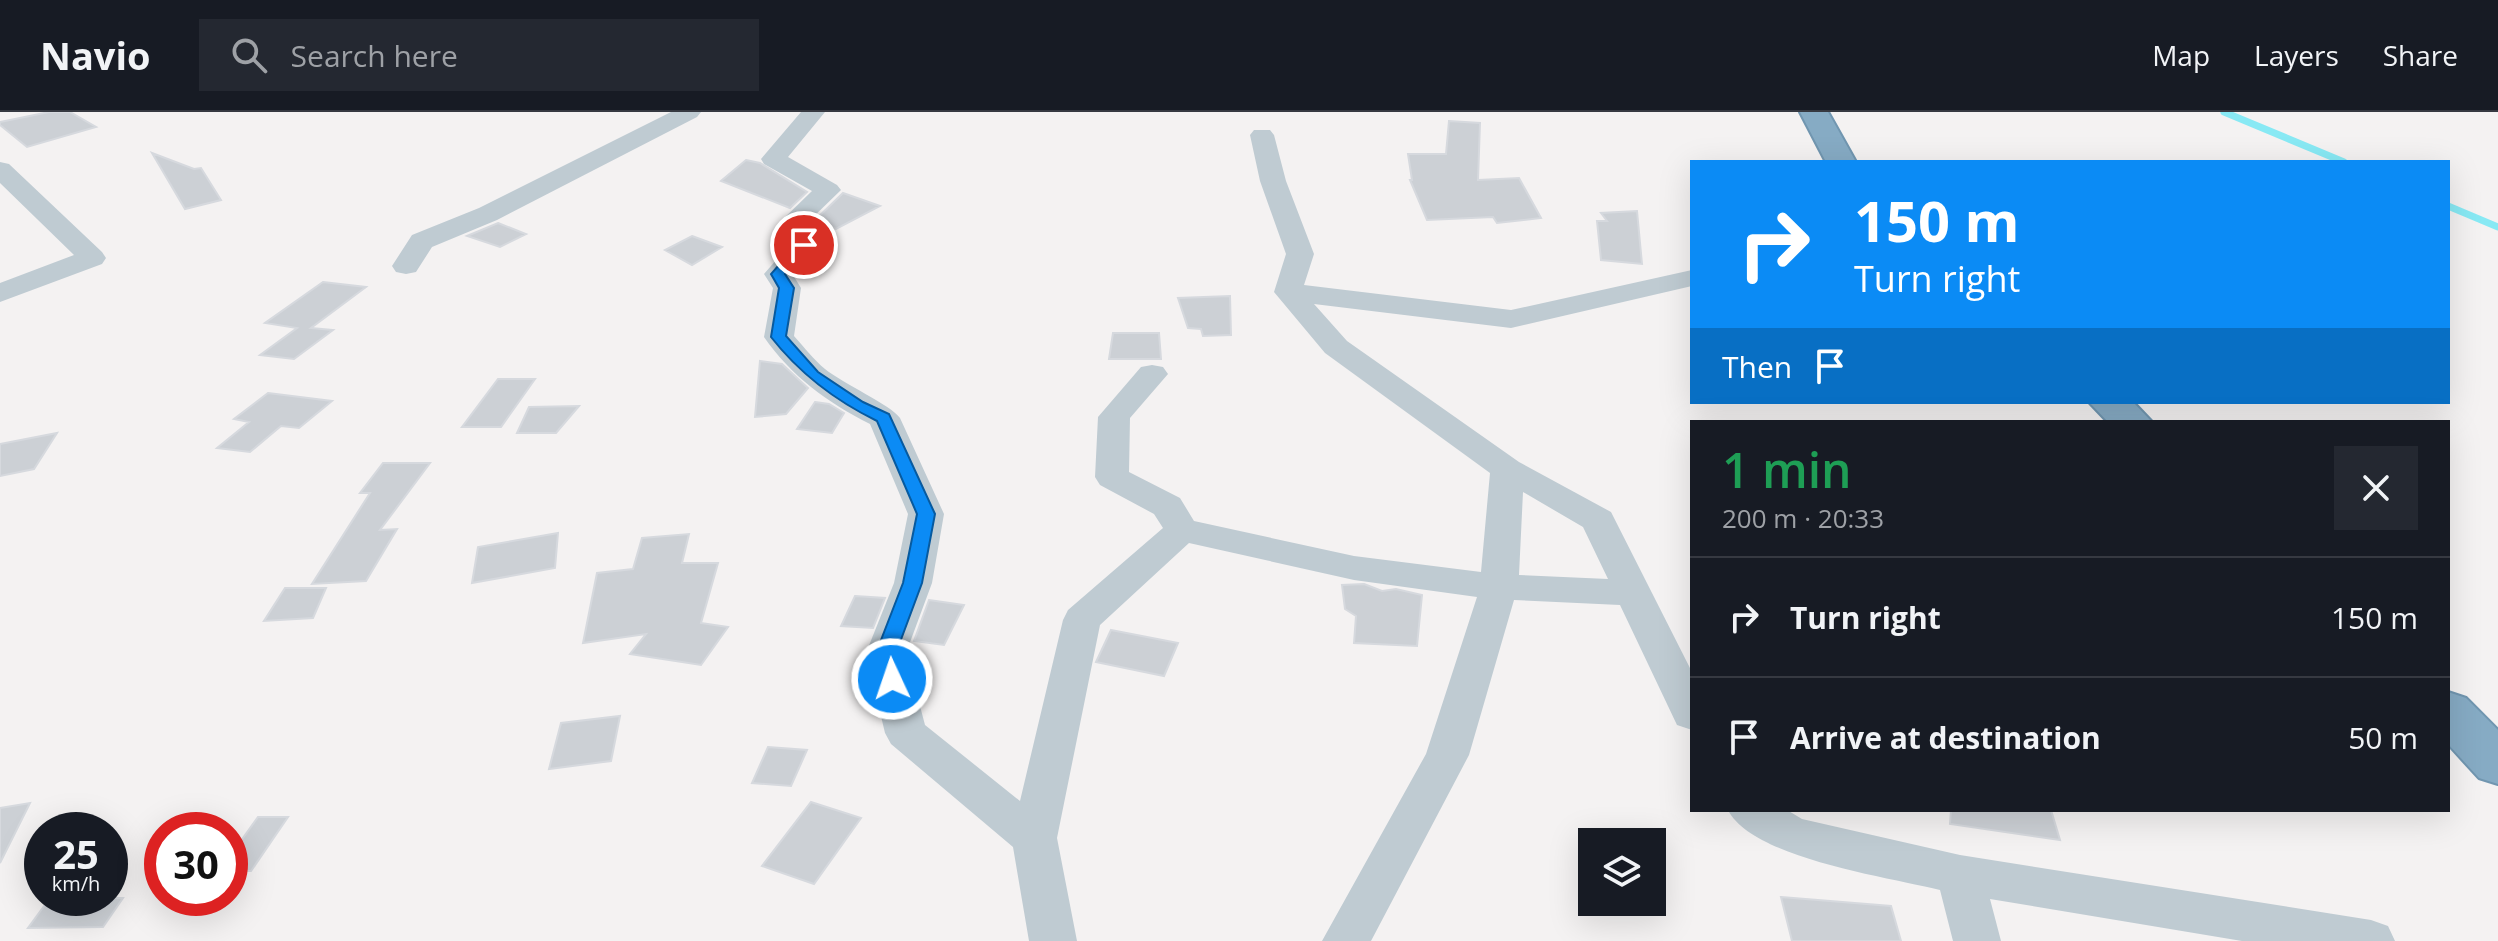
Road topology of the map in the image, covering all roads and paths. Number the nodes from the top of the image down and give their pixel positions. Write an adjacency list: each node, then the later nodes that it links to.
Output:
1 (689, 112): 7 (street)
2 (813, 112): 22 (street)
3 (1809, 113): 5 (highway)
4 (1262, 135): 9 (street)
5 (1840, 160)
6 (0, 169): 10 (street)
7 (406, 266)
8 (1690, 278): 9 (street)
9 (1288, 292): 14 (street)
10 (0, 293)
11 (1152, 374): 15 (street)
12 (2111, 404): 13 (highway)
13 (2130, 420)
14 (1507, 469): 16 (street); 17 (street)
15 (1182, 530): 16 (street); 22 (street)
16 (1499, 587): 17 (street); 25 (street)
17 (1632, 593): 18 (street)
18 (1690, 710)
19 (2450, 713): 20 (highway)
20 (2498, 764)
21 (1753, 812): 23 (street)
22 (1034, 838): 24 (street)
23 (1960, 875): 26 (street); 27 (street)
24 (1053, 941)
25 (1346, 941)
26 (1977, 941)
27 (2371, 941)

